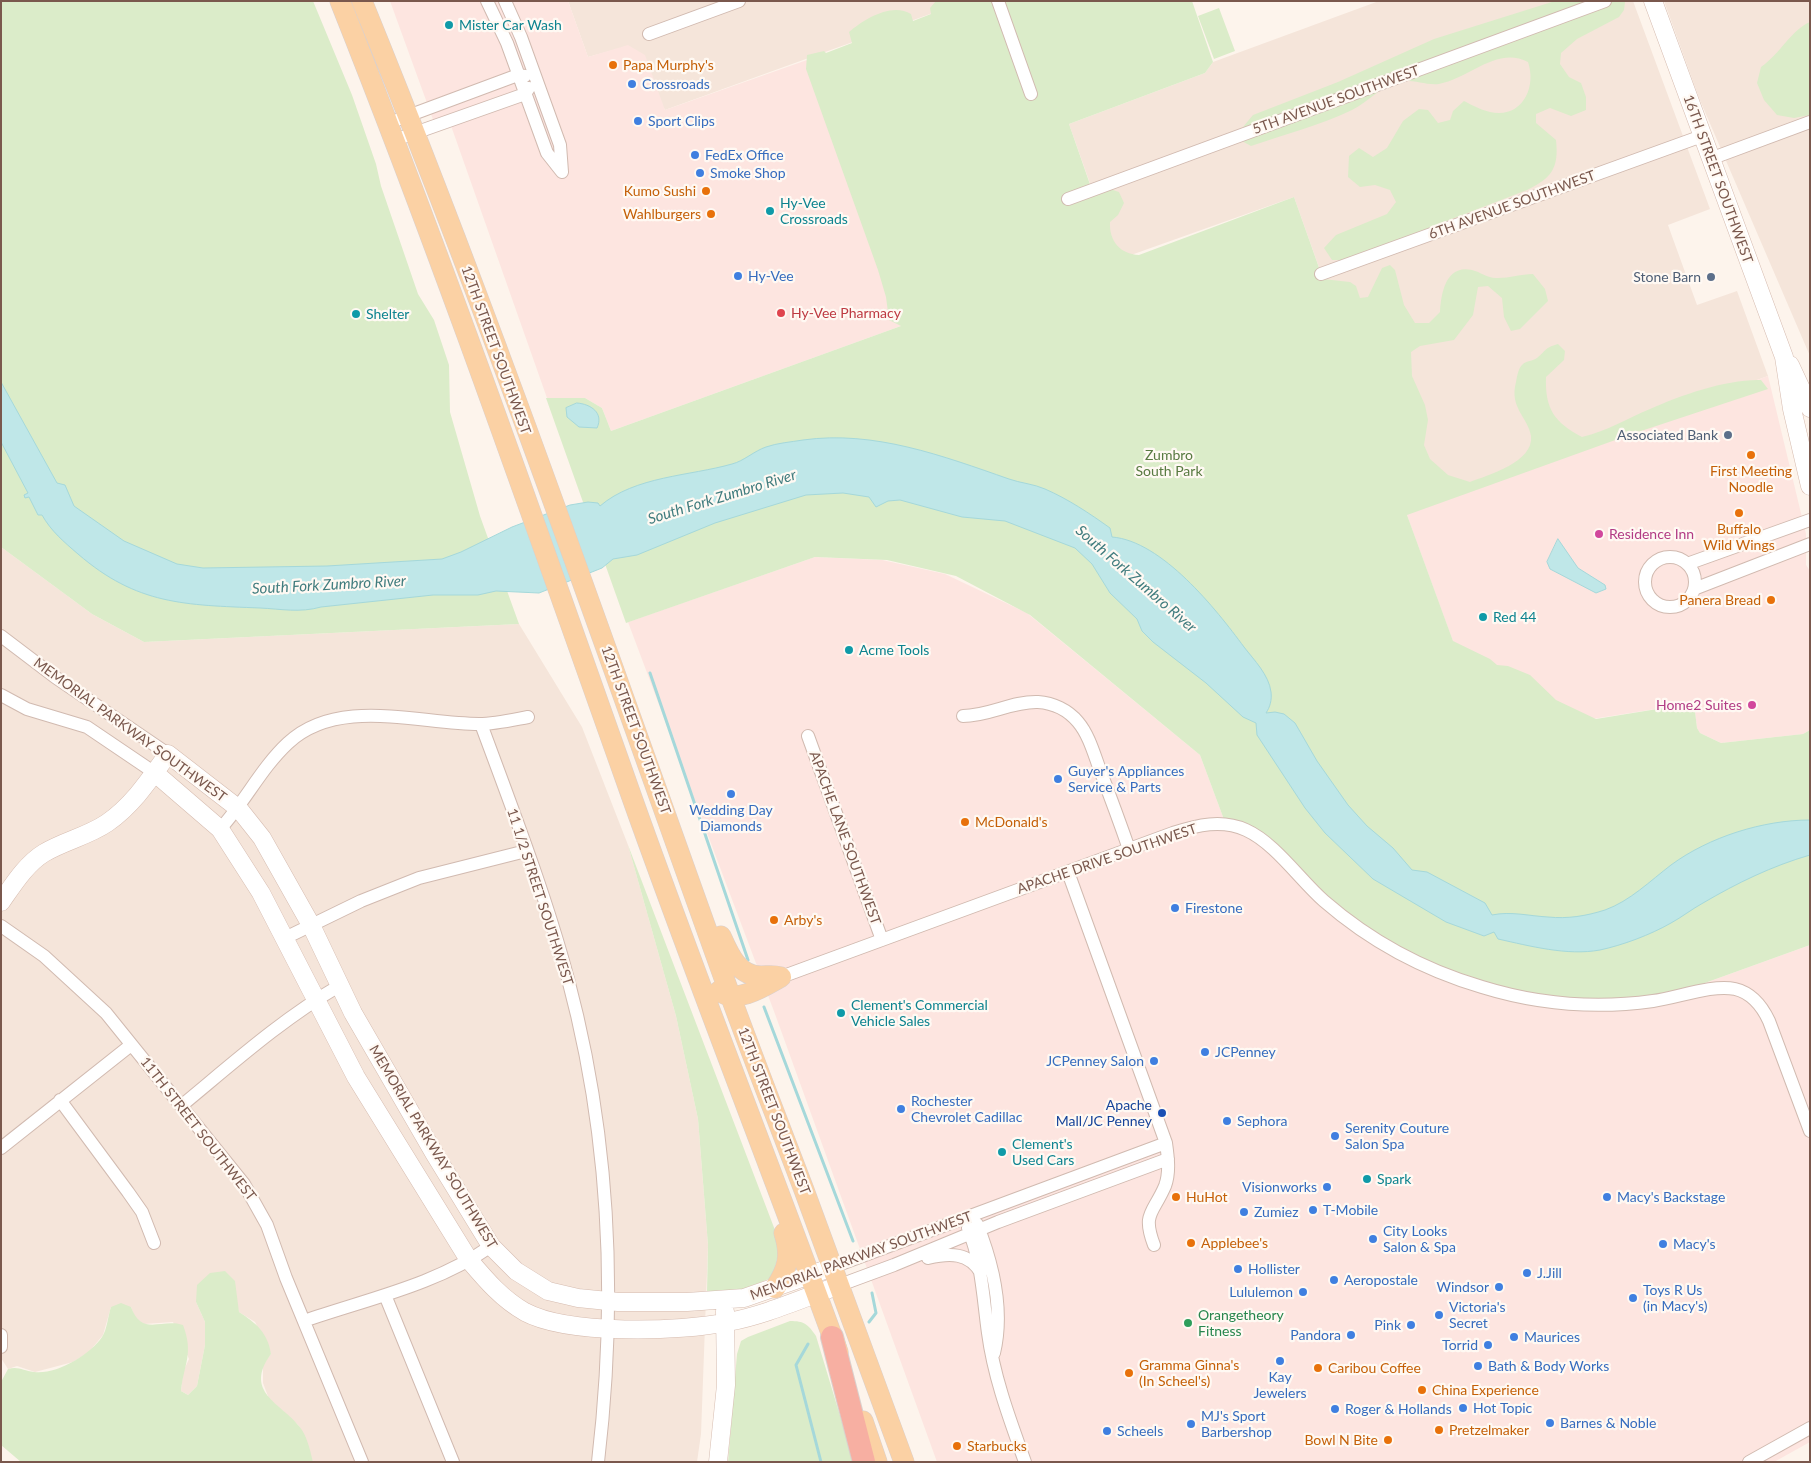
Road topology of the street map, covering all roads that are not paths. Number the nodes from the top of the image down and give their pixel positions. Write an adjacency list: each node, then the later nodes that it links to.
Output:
1 (340, 1): 16 (main road, 12TH STREET SOUTHWEST)
2 (362, 1): 15 (main road, 12TH STREET SOUTHWEST)
3 (487, 1): 10 (street)
4 (505, 1): 11 (street)
5 (739, 1): 9 (street)
6 (1605, 1): 19 (street, 5TH AVENUE SOUTHWEST)
7 (1653, 1): 17 (street, 16TH STREET SOUTHWEST)
8 (998, 3): 13 (street)
9 (649, 34)
10 (518, 75): 11 (street); 12 (street); 15 (street)
11 (537, 79): 12 (street); 12 (street)
12 (525, 94): 15 (street)
13 (1032, 94)
14 (1810, 122): 18 (street)
15 (412, 124): 16 (street); 16 (street); 40 (main road, 12TH STREET SOUTHWEST)
16 (392, 132): 43 (main road, 12TH STREET SOUTHWEST)
17 (1702, 136): 18 (street, 16TH STREET SOUTHWEST); 20 (street, 6TH AVENUE SOUTHWEST)
18 (1710, 159): 21 (street, 16TH STREET SOUTHWEST)
19 (1068, 199)
20 (1321, 274)
21 (1784, 357): 22 (street, 16TH STREET SOUTHWEST); 23 (street, 16TH STREET SOUTHWEST)
22 (1810, 408)
23 (1810, 486)
24 (1810, 520): 26 (street)
25 (1810, 544): 27 (street)
26 (1687, 564): 27 (street); 27 (street)
27 (1694, 589)
28 (1, 636): 34 (street, MEMORIAL PARKWAY SOUTHWEST)
29 (1, 695): 35 (street, MEMORIAL PARKWAY SOUTHWEST)
30 (963, 716): 38 (street)
31 (528, 718): 32 (street)
32 (481, 724): 36 (street); 39 (street, 11 1/2 STREET SOUTHWEST)
33 (808, 736): 47 (street, APACHE LANE SOUTHWEST)
34 (168, 754): 35 (street); 36 (street, MEMORIAL PARKWAY SOUTHWEST)
35 (154, 773): 37 (street, MEMORIAL PARKWAY SOUTHWEST); 42 (street)
36 (239, 808): 37 (street); 44 (street, MEMORIAL PARKWAY SOUTHWEST)
37 (220, 829): 46 (street, MEMORIAL PARKWAY SOUTHWEST)
38 (1129, 849): 41 (street, APACHE DRIVE SOUTHWEST); 55 (street, APACHE DRIVE SOUTHWEST)
39 (526, 852): 44 (street); 76 (street, 11 1/2 STREET SOUTHWEST)
40 (686, 867): 48 (main road); 51 (main road, 12TH STREET SOUTHWEST)
41 (1068, 872): 47 (street, APACHE DRIVE SOUTHWEST); 60 (street)
42 (1, 902)
43 (678, 921): 51 (main road); 63 (main road, 12TH STREET SOUTHWEST)
44 (311, 925): 46 (street); 49 (street, MEMORIAL PARKWAY SOUTHWEST)
45 (1, 926): 53 (street, 11TH STREET SOUTHWEST)
46 (285, 938): 52 (street, MEMORIAL PARKWAY SOUTHWEST)
47 (882, 940): 48 (street, APACHE DRIVE SOUTHWEST)
48 (781, 977): 50 (main road)
49 (339, 986): 52 (street); 68 (street, MEMORIAL PARKWAY SOUTHWEST)
50 (760, 989): 51 (main road); 54 (main road)
51 (730, 996): 54 (main road, 12TH STREET SOUTHWEST)
52 (315, 1000): 58 (street); 69 (street, MEMORIAL PARKWAY SOUTHWEST)
53 (131, 1045): 56 (street); 58 (street, 11TH STREET SOUTHWEST)
54 (754, 1058): 72 (main road, 12TH STREET SOUTHWEST)
55 (1790, 1077): 57 (street); 59 (street, APACHE DRIVE SOUTHWEST)
56 (60, 1100): 61 (street); 66 (street)
57 (1810, 1104)
58 (181, 1106): 78 (street, 11TH STREET SOUTHWEST)
59 (1810, 1131)
60 (1166, 1143): 62 (street); 64 (street, MEMORIAL PARKWAY SOUTHWEST)
61 (1, 1148)
62 (1168, 1159): 65 (street, MEMORIAL PARKWAY SOUTHWEST); 67 (street)
63 (785, 1207): 73 (main road, 12TH STREET SOUTHWEST); 74 (main road)
64 (969, 1217): 65 (street); 72 (street, MEMORIAL PARKWAY SOUTHWEST)
65 (975, 1232): 70 (street, MEMORIAL PARKWAY SOUTHWEST); 71 (street); 84 (street)
66 (154, 1243)
67 (1154, 1245)
68 (491, 1246): 69 (street); 76 (street, MEMORIAL PARKWAY SOUTHWEST)
69 (469, 1260): 75 (street); 80 (street, MEMORIAL PARKWAY SOUTHWEST)
70 (894, 1265): 71 (street); 72 (street, MEMORIAL PARKWAY SOUTHWEST)
71 (981, 1274): 84 (street)
72 (836, 1276): 73 (street, MEMORIAL PARKWAY SOUTHWEST); 92 (main road, 12TH STREET SOUTHWEST)
73 (813, 1285): 74 (street, MEMORIAL PARKWAY SOUTHWEST); 79 (street, MEMORIAL PARKWAY SOUTHWEST); 82 (main road, 12TH STREET SOUTHWEST)
74 (775, 1288): 77 (street, MEMORIAL PARKWAY SOUTHWEST)
75 (385, 1295): 78 (street); 87 (street)
76 (608, 1301): 77 (street, MEMORIAL PARKWAY SOUTHWEST); 80 (street, 11 1/2 STREET SOUTHWEST)
77 (724, 1301): 79 (street)
78 (304, 1321): 86 (street, 11TH STREET SOUTHWEST)
79 (726, 1323): 80 (street, MEMORIAL PARKWAY SOUTHWEST); 89 (street)
80 (609, 1328): 88 (street, 11 1/2 STREET SOUTHWEST)
81 (1, 1335): 83 (street)
82 (832, 1337): 90 (highway); 91 (main road, 12TH STREET SOUTHWEST)
83 (1, 1346)
84 (993, 1358): 93 (street)
85 (1810, 1428): 94 (street)
86 (362, 1462)
87 (452, 1462)
88 (598, 1462)
89 (718, 1462)
90 (864, 1462)
91 (877, 1462)
92 (904, 1462)
93 (1025, 1462)
94 (1749, 1462)

